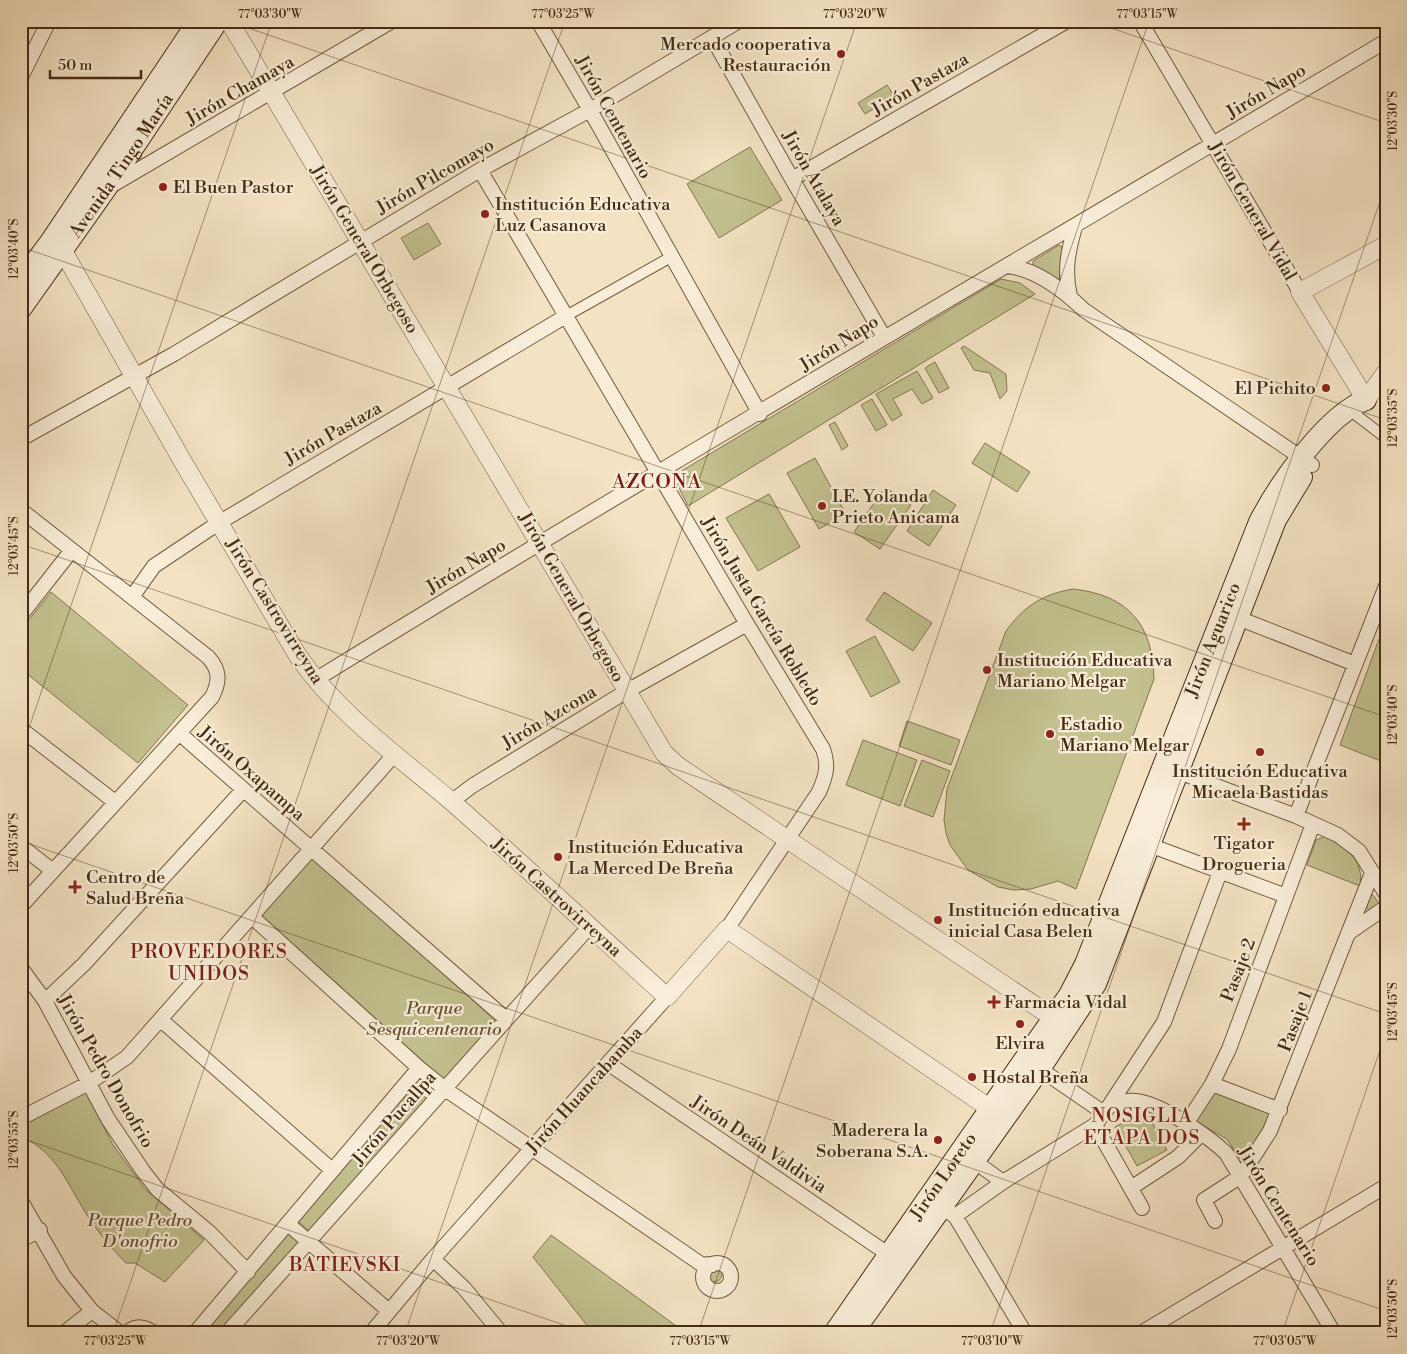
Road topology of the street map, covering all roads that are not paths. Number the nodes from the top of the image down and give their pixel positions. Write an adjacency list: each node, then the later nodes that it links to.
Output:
1 (49, 21): 12 (street)
2 (198, 21): 22 (main road, Avenida Tingo María)
3 (218, 21): 18 (main road, Avenida Tingo María)
4 (229, 21): 13 (street, Jirón General Orbegoso)
5 (392, 21): 13 (street, Jirón Chamaya)
6 (538, 21): 14 (street, Jirón Centenario)
7 (739, 21): 10 (street, Jirón Pilcomayo)
8 (1067, 21): 17 (street, Jirón Pastaza)
9 (1140, 21): 15 (street, Jirón General Vidal)
10 (712, 37): 14 (street, Jirón Pilcomayo); 17 (street, Jirón Atalaya)
11 (1386, 41): 15 (street, Jirón Napo)
12 (21, 77)
13 (273, 93): 18 (street, Jirón Chamaya); 20 (street, Jirón General Orbegoso)
14 (590, 110): 16 (street, Jirón Pilcomayo); 23 (street, Jirón Centenario)
15 (1213, 144): 19 (street, Jirón Napo); 26 (street, Jirón General Vidal)
16 (480, 170): 20 (street, Jirón Pilcomayo); 29 (street, Jirón Justa García Robledo)
17 (792, 179): 30 (street, Jirón Atalaya)
18 (106, 189): 22 (main road, Avenida Tingo María)
19 (1074, 227): 24 (street, Jirón Napo); 27 (street)
20 (359, 242): 32 (street, Jirón Pilcomayo); 33 (street, Jirón General Orbegoso)
21 (1386, 245): 26 (street)
22 (57, 246): 25 (main road, Avenida Tingo María); 28 (main road, Avenida Tingo María); 32 (street, Jirón Castrovirreyna)
23 (671, 257): 29 (street); 35 (street, Jirón Centenario)
24 (1006, 266): 27 (street); 30 (street, Jirón Napo)
25 (21, 280)
26 (1300, 292): 34 (street, Jirón General Vidal)
27 (1070, 296): 38 (street)
28 (21, 308)
29 (566, 316): 33 (street, Jirón Pastaza); 39 (street, Jirón Justa García Robledo)
30 (884, 337): 35 (street, Jirón Napo)
31 (1386, 372): 34 (street, Jirón Aguarico)
32 (135, 375): 37 (street, Jirón Pilcomayo); 41 (street, Jirón Castrovirreyna)
33 (448, 387): 41 (street, Jirón Pastaza); 42 (street, Jirón General Orbegoso)
34 (1361, 407): 36 (street); 38 (main road, Jirón Aguarico)
35 (760, 414): 39 (street, Jirón Napo)
36 (1386, 438)
37 (21, 439)
38 (1306, 461): 47 (main road, Jirón Aguarico); 55 (main road, Jirón Aguarico)
39 (658, 472): 42 (street, Jirón Napo); 48 (street, Jirón Justa García Robledo)
40 (21, 510): 43 (street, Jirón Oxapampa)
41 (220, 522): 45 (street, Jirón Pastaza); 50 (street, Jirón Castrovirreyna)
42 (540, 543): 50 (street, Jirón Napo); 51 (street, Jirón General Orbegoso)
43 (72, 550): 45 (street, Jirón Oxapampa); 46 (street)
44 (1386, 586): 49 (street)
45 (132, 597): 53 (street, Jirón Oxapampa)
46 (21, 615)
47 (1238, 618): 49 (street); 55 (main road, Jirón Aguarico)
48 (747, 624): 51 (street, Jirón Azcona); 61 (street, Jirón Justa García Robledo)
49 (1355, 664): 59 (street)
50 (314, 680): 54 (street, Jirón Castrovirreyna)
51 (626, 691): 58 (street, Jirón Azcona); 61 (street, Jirón General Orbegoso)
52 (21, 729): 57 (street)
53 (179, 733): 56 (street, Jirón Oxapampa); 57 (street)
54 (394, 755): 58 (street, Jirón Castrovirreyna); 64 (street)
55 (1171, 769): 59 (street); 63 (main road, Jirón Aguarico); 81 (main road, Jirón Aguarico)
56 (243, 790): 64 (street, Jirón Oxapampa); 78 (street)
57 (115, 802): 65 (street)
58 (451, 802): 73 (street, Jirón Castrovirreyna)
59 (1296, 816): 60 (street)
60 (1314, 824): 67 (street); 69 (street, Pasaje 2)
61 (787, 841): 74 (street, Jirón Huancabamba); 81 (street, Jirón General Orbegoso)
62 (21, 846): 65 (street)
63 (1152, 846): 66 (street); 81 (main road, Jirón Aguarico)
64 (311, 850): 72 (street); 79 (street, Jirón Oxapampa)
65 (53, 871): 70 (street)
66 (1220, 872): 69 (street); 87 (street, Jirón Loreto)
67 (1372, 873): 68 (street); 75 (street, Pasaje 1)
68 (1386, 894)
69 (1286, 896): 86 (street, Pasaje 2)
70 (21, 906)
71 (1386, 907): 75 (street)
72 (252, 917): 80 (street); 83 (street)
73 (589, 927): 77 (street, Jirón Castrovirreyna); 79 (street, Jirón Pucallpa)
74 (727, 929): 77 (street, Jirón Huancabamba); 92 (street)
75 (1350, 932): 91 (street, Pasaje 1)
76 (21, 968): 78 (street, Jirón Pedro Donofrio)
77 (667, 996): 82 (street, Jirón Huancabamba)
78 (45, 1001): 85 (street, Jirón Pedro Donofrio)
79 (506, 1019): 88 (street, Jirón Pucallpa)
80 (161, 1020): 85 (street); 99 (street)
81 (1061, 1023): 84 (main road, Jirón Loreto); 92 (main road, Jirón Loreto)
82 (609, 1064): 97 (street, Jirón Huancabamba); 113 (street, Jirón Deán Valdivia)
83 (419, 1068): 88 (street); 99 (street, Jirón Pucallpa)
84 (1040, 1069): 90 (street); 92 (main road, Jirón Loreto)
85 (89, 1083): 93 (street); 116 (street, Jirón Pedro Donofrio)
86 (1212, 1084): 91 (street); 94 (street, Pasaje 2)
87 (1122, 1087): 89 (street, Jirón Centenario); 90 (street, Jirón Loreto)
88 (445, 1089): 97 (street); 111 (street, Jirón Pucallpa)
89 (1147, 1102): 90 (street); 94 (street, Jirón Centenario)
90 (1107, 1110): 95 (street, Jirón Loreto)
91 (1280, 1110): 100 (street, Pasaje 1)
92 (998, 1113): 98 (main road, Jirón Loreto); 113 (main road, Jirón Loreto)
93 (21, 1118)
94 (1186, 1124): 96 (street, Jirón Centenario)
95 (1095, 1125): 101 (street, Jirón Loreto); 103 (street)
96 (1201, 1134): 100 (street, Jirón Centenario); 103 (street)
97 (530, 1149): 114 (street, Jirón Huancabamba); 115 (street)
98 (974, 1161): 101 (street, Jirón Loreto); 106 (main road, Jirón Loreto)
99 (332, 1170): 108 (street, Jirón Pucallpa)
100 (1241, 1176): 107 (street); 112 (street, Jirón Centenario)
101 (1003, 1182): 106 (street, Jirón Loreto)
102 (1386, 1186): 112 (street)
103 (1131, 1188): 105 (street)
104 (21, 1201): 109 (street)
105 (1142, 1208)
106 (948, 1212): 128 (main road, Jirón Loreto); 129 (street)
107 (1214, 1221)
108 (288, 1224): 111 (street); 116 (street, Jirón Pucallpa)
109 (40, 1230): 110 (street); 117 (street)
110 (21, 1240)
111 (309, 1242): 118 (street); 124 (street, Jirón Pucallpa)
112 (1284, 1248): 130 (street); 131 (street, Jirón Centenario)
113 (888, 1254): 127 (main road, Jirón Loreto)
114 (433, 1259): 118 (street, Jirón Huancabamba); 126 (street)
115 (706, 1268)
116 (248, 1272): 123 (street, Jirón Pucallpa)
117 (92, 1311): 119 (street); 120 (street)
118 (389, 1311): 125 (street, Jirón Huancabamba)
119 (64, 1333)
120 (120, 1333)
121 (127, 1333): 122 (street)
122 (154, 1333)
123 (195, 1333)
124 (227, 1333)
125 (371, 1333)
126 (501, 1333)
127 (834, 1333)
128 (853, 1333)
129 (1025, 1333)
130 (1141, 1333)
131 (1334, 1333)

